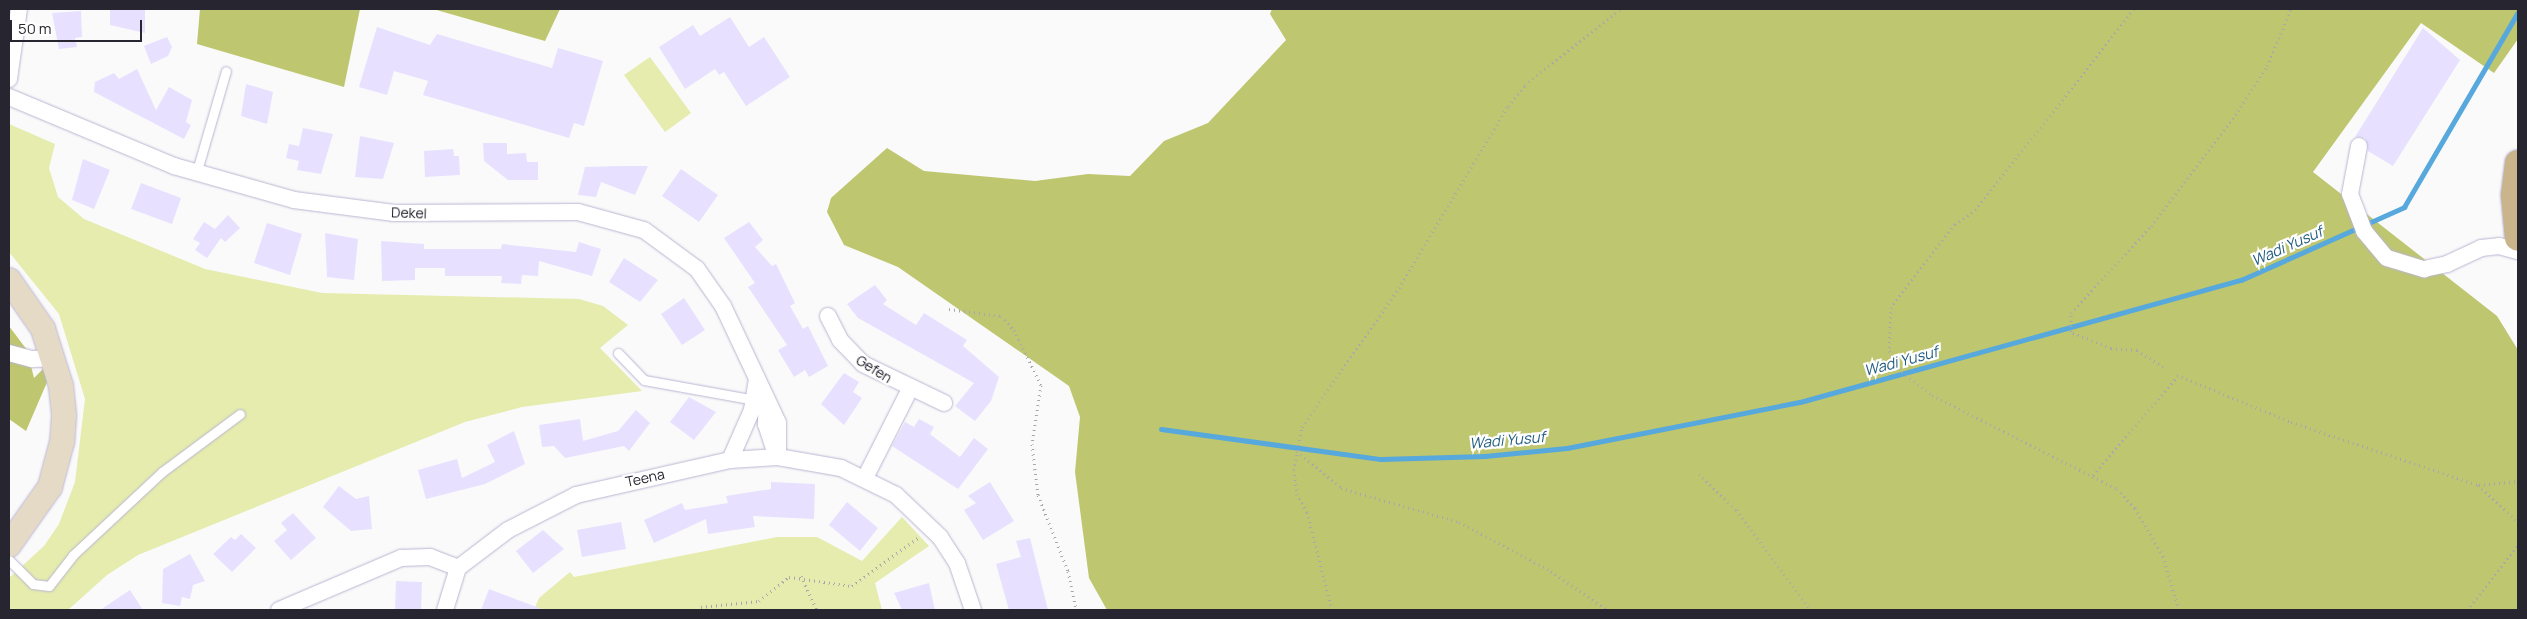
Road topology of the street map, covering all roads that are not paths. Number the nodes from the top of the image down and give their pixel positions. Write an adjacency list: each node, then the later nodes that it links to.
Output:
1 (15, 11): 3 (street)
2 (226, 71): 7 (lane)
3 (9, 79)
4 (9, 97): 7 (street, Dekel)
5 (2359, 146): 9 (street)
6 (2518, 163): 8 (main road)
7 (196, 174): 17 (street, Dekel)
8 (2517, 230): 9 (street)
9 (2493, 246): 10 (street)
10 (2518, 251)
11 (9, 280): 15 (main road)
12 (828, 316): 16 (street, Gefen)
13 (9, 353): 15 (street)
14 (618, 353): 17 (lane)
15 (55, 358): 23 (main road)
16 (910, 389): 18 (street, Gefen); 22 (street)
17 (761, 400): 20 (street, Dekel); 21 (street)
18 (944, 403)
19 (240, 414): 24 (lane)
20 (778, 457): 21 (street, Teena); 22 (street, Teena)
21 (730, 460): 25 (street, Teena)
22 (865, 478): 28 (street, Teena)
23 (9, 546)
24 (9, 560)
25 (458, 568): 26 (street); 27 (street)
26 (279, 610)
27 (445, 610)
28 (972, 610)

